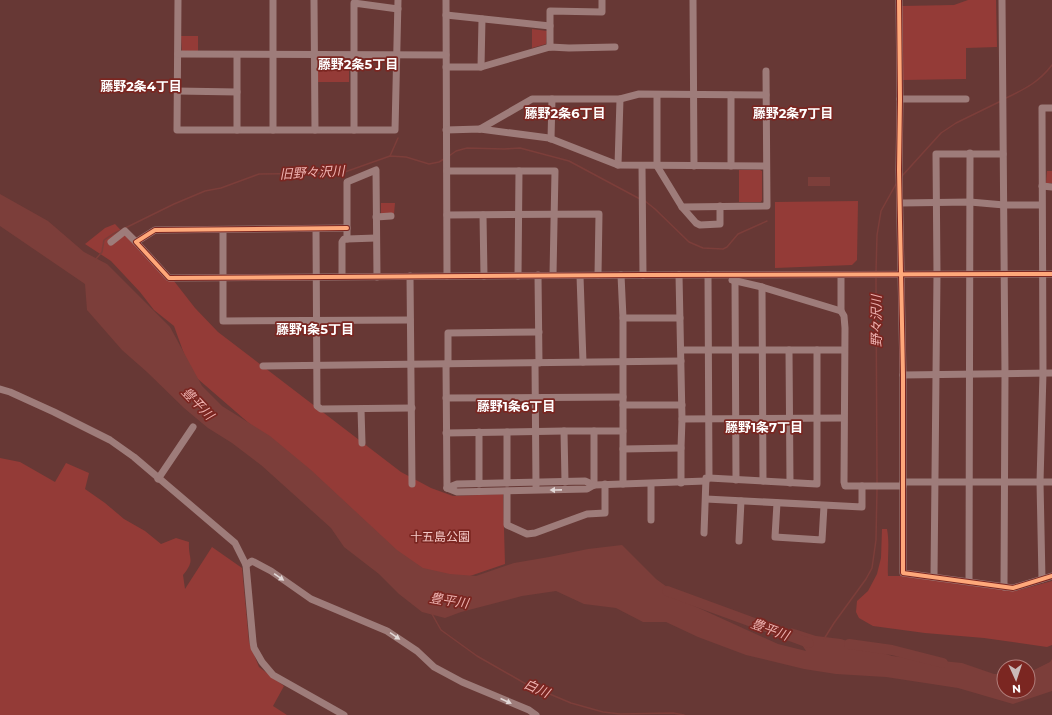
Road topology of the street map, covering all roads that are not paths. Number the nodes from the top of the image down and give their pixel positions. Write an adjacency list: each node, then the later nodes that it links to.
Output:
1 (178, 0): 17 (street)
2 (273, 0): 19 (street)
3 (314, 0): 20 (street)
4 (398, 0): 11 (street)
5 (446, 0): 12 (street)
6 (602, 0): 14 (street)
7 (693, 0): 30 (street)
8 (899, 0): 35 (street)
9 (1002, 0): 46 (street)
10 (376, 3): 11 (street); 21 (street)
11 (398, 9): 22 (street)
12 (446, 15): 13 (street); 23 (street)
13 (482, 19): 14 (street); 25 (street)
14 (550, 26): 15 (street)
15 (550, 47): 16 (street); 25 (street)
16 (616, 47)
17 (178, 54): 18 (street); 27 (street)
18 (237, 55): 19 (street); 28 (street)
19 (272, 55): 20 (street); 40 (street)
20 (314, 55): 21 (street); 41 (street)
21 (354, 55): 22 (street); 42 (street)
22 (397, 55): 23 (street); 42 (street)
23 (446, 55): 24 (street)
24 (446, 67): 25 (street); 43 (street)
25 (481, 67)
26 (766, 71): 32 (street)
27 (177, 91): 28 (street); 39 (street)
28 (237, 92): 39 (street)
29 (657, 94): 30 (street); 34 (street); 49 (street)
30 (694, 95): 31 (street); 50 (street)
31 (731, 95): 32 (street); 51 (street)
32 (766, 95): 52 (street)
33 (552, 99): 34 (street); 38 (street); 44 (street)
34 (620, 99): 47 (street)
35 (900, 99): 36 (street); 58 (street)
36 (966, 99)
37 (1052, 108): 55 (street)
38 (480, 129): 43 (street); 44 (street)
39 (237, 130): 40 (street)
40 (273, 130): 41 (street)
41 (315, 130): 42 (street)
42 (354, 130)
43 (446, 130): 53 (street)
44 (551, 138): 47 (street)
45 (970, 153): 46 (street); 57 (street); 59 (street)
46 (1003, 154): 60 (street)
47 (618, 166): 48 (street)
48 (642, 166): 49 (street); 87 (street)
49 (657, 166): 50 (street); 62 (street)
50 (694, 166): 51 (street)
51 (731, 166): 52 (street)
52 (766, 166): 63 (street)
53 (447, 171): 54 (street); 65 (street)
54 (519, 171): 64 (street); 67 (street)
55 (1042, 186): 56 (street); 61 (street)
56 (1052, 187)
57 (970, 202): 59 (street); 60 (street); 79 (street)
58 (900, 203): 59 (street); 77 (street)
59 (936, 203): 78 (street)
60 (1004, 205): 61 (street); 80 (street)
61 (1041, 205): 81 (street)
62 (682, 206): 63 (street); 63 (street)
63 (720, 206)
64 (554, 214): 67 (street); 84 (street); 85 (street)
65 (447, 215): 66 (street); 94 (street)
66 (483, 215): 67 (street); 95 (street)
67 (518, 215): 96 (street)
68 (391, 216): 69 (street)
69 (376, 217): 70 (street); 74 (street)
70 (347, 228): 71 (street); 73 (street)
71 (316, 229): 72 (street); 98 (street)
72 (223, 230): 76 (street); 99 (street)
73 (347, 238): 74 (street); 91 (street)
74 (376, 238): 92 (street)
75 (111, 242): 76 (street)
76 (136, 242): 99 (street)
77 (902, 274): 78 (street); 90 (street); 126 (street)
78 (937, 274): 79 (street); 127 (street)
79 (970, 274): 80 (street); 128 (street)
80 (1004, 274): 81 (street); 125 (street)
81 (1041, 274): 82 (street); 123 (street)
82 (1052, 274)
83 (538, 275): 84 (street); 96 (street); 107 (street)
84 (553, 275): 97 (street)
85 (598, 275): 86 (street); 97 (street)
86 (621, 275): 87 (street); 103 (street)
87 (643, 275): 88 (street)
88 (679, 275): 89 (street); 104 (street)
89 (708, 275): 90 (street); 100 (street); 109 (street)
90 (841, 275): 102 (street)
91 (342, 276): 92 (street); 98 (street)
92 (377, 276): 93 (street)
93 (410, 276): 94 (street); 105 (street)
94 (447, 276): 95 (street)
95 (484, 276): 96 (street)
96 (518, 276)
97 (580, 276): 116 (street)
98 (316, 277): 99 (street); 106 (street)
99 (223, 278): 106 (street)
100 (735, 280): 101 (street); 110 (street)
101 (762, 287): 102 (street); 111 (street)
102 (841, 311): 114 (street)
103 (623, 318): 104 (street); 117 (street)
104 (680, 318): 108 (street)
105 (410, 320): 106 (street); 121 (street)
106 (316, 321): 120 (street)
107 (539, 332): 118 (street); 119 (street)
108 (680, 350): 109 (street); 115 (street)
109 (709, 350): 110 (street); 138 (street)
110 (735, 350): 111 (street); 139 (street)
111 (762, 350): 112 (street); 140 (street)
112 (789, 350): 113 (street); 141 (street)
113 (817, 350): 114 (street); 142 (street)
114 (844, 350): 143 (street)
115 (680, 361): 117 (street); 134 (street)
116 (583, 362): 117 (street); 118 (street)
117 (623, 362): 131 (street)
118 (537, 363): 119 (street); 130 (street)
119 (447, 364): 121 (street); 132 (street)
120 (317, 365): 121 (street); 122 (street); 136 (street)
121 (410, 365): 135 (street)
122 (262, 366)
123 (1043, 373): 124 (street); 125 (street); 164 (street)
124 (1052, 373)
125 (1005, 374): 128 (street); 163 (street)
126 (903, 375): 127 (street); 174 (street)
127 (936, 375): 128 (street); 161 (street)
128 (970, 375): 162 (street)
129 (0, 389): 155 (street)
130 (535, 397): 131 (street); 132 (street); 145 (street)
131 (623, 397): 133 (street)
132 (446, 398): 151 (street)
133 (623, 405): 134 (street); 148 (street)
134 (682, 405): 137 (street)
135 (412, 408): 136 (street); 169 (street)
136 (361, 409): 152 (street)
137 (682, 418): 138 (street); 153 (street)
138 (709, 418): 139 (street); 156 (street)
139 (736, 418): 140 (street); 157 (street)
140 (763, 418): 141 (street); 158 (street)
141 (789, 418): 142 (street); 168 (street)
142 (817, 418): 143 (street); 168 (street)
143 (843, 418): 176 (street)
144 (193, 427): 155 (street)
145 (536, 431): 146 (street); 150 (street); 159 (street)
146 (564, 431): 147 (street); 160 (street)
147 (594, 431): 148 (street); 175 (street)
148 (623, 431): 154 (street)
149 (479, 432): 150 (street); 151 (street); 170 (street)
150 (507, 432): 166 (street)
151 (446, 433): 177 (street)
152 (362, 443)
153 (681, 448): 154 (street); 167 (street)
154 (623, 449): 172 (street)
155 (158, 479): 187 (street)
156 (708, 480): 157 (street); 167 (street); 180 (street)
157 (736, 480): 158 (street)
158 (763, 481): 168 (street)
159 (536, 482): 160 (street); 166 (street); 178 (street)
160 (565, 482): 175 (street)
161 (934, 482): 162 (street); 174 (street); 189 (street)
162 (969, 482): 163 (street); 191 (street)
163 (1005, 482): 164 (street); 192 (street)
164 (1040, 482): 165 (street); 190 (street)
165 (1052, 482)
166 (507, 483): 170 (street)
167 (681, 483): 173 (street)
168 (790, 483)
169 (412, 484)
170 (479, 484): 177 (street)
171 (605, 484): 172 (street); 175 (street); 179 (street)
172 (623, 484): 173 (street)
173 (651, 484): 184 (street)
174 (903, 484): 176 (street); 189 (street)
175 (594, 485): 178 (street, one-way to 178)
176 (864, 486): 183 (street)
177 (447, 488): 179 (street)
178 (536, 490): 179 (street)
179 (507, 491)
180 (706, 499): 181 (street); 185 (street)
181 (741, 500): 182 (street); 186 (street)
182 (777, 503): 183 (street); 183 (street)
183 (824, 506)
184 (651, 520)
185 (704, 533)
186 (739, 542)
187 (246, 565): 193 (street); 194 (street, one-way to 194)
188 (1052, 576): 190 (street)
189 (934, 577): 191 (street)
190 (1042, 579): 192 (street)
191 (969, 581): 192 (street)
192 (1004, 587)
193 (344, 715)
194 (536, 715)

